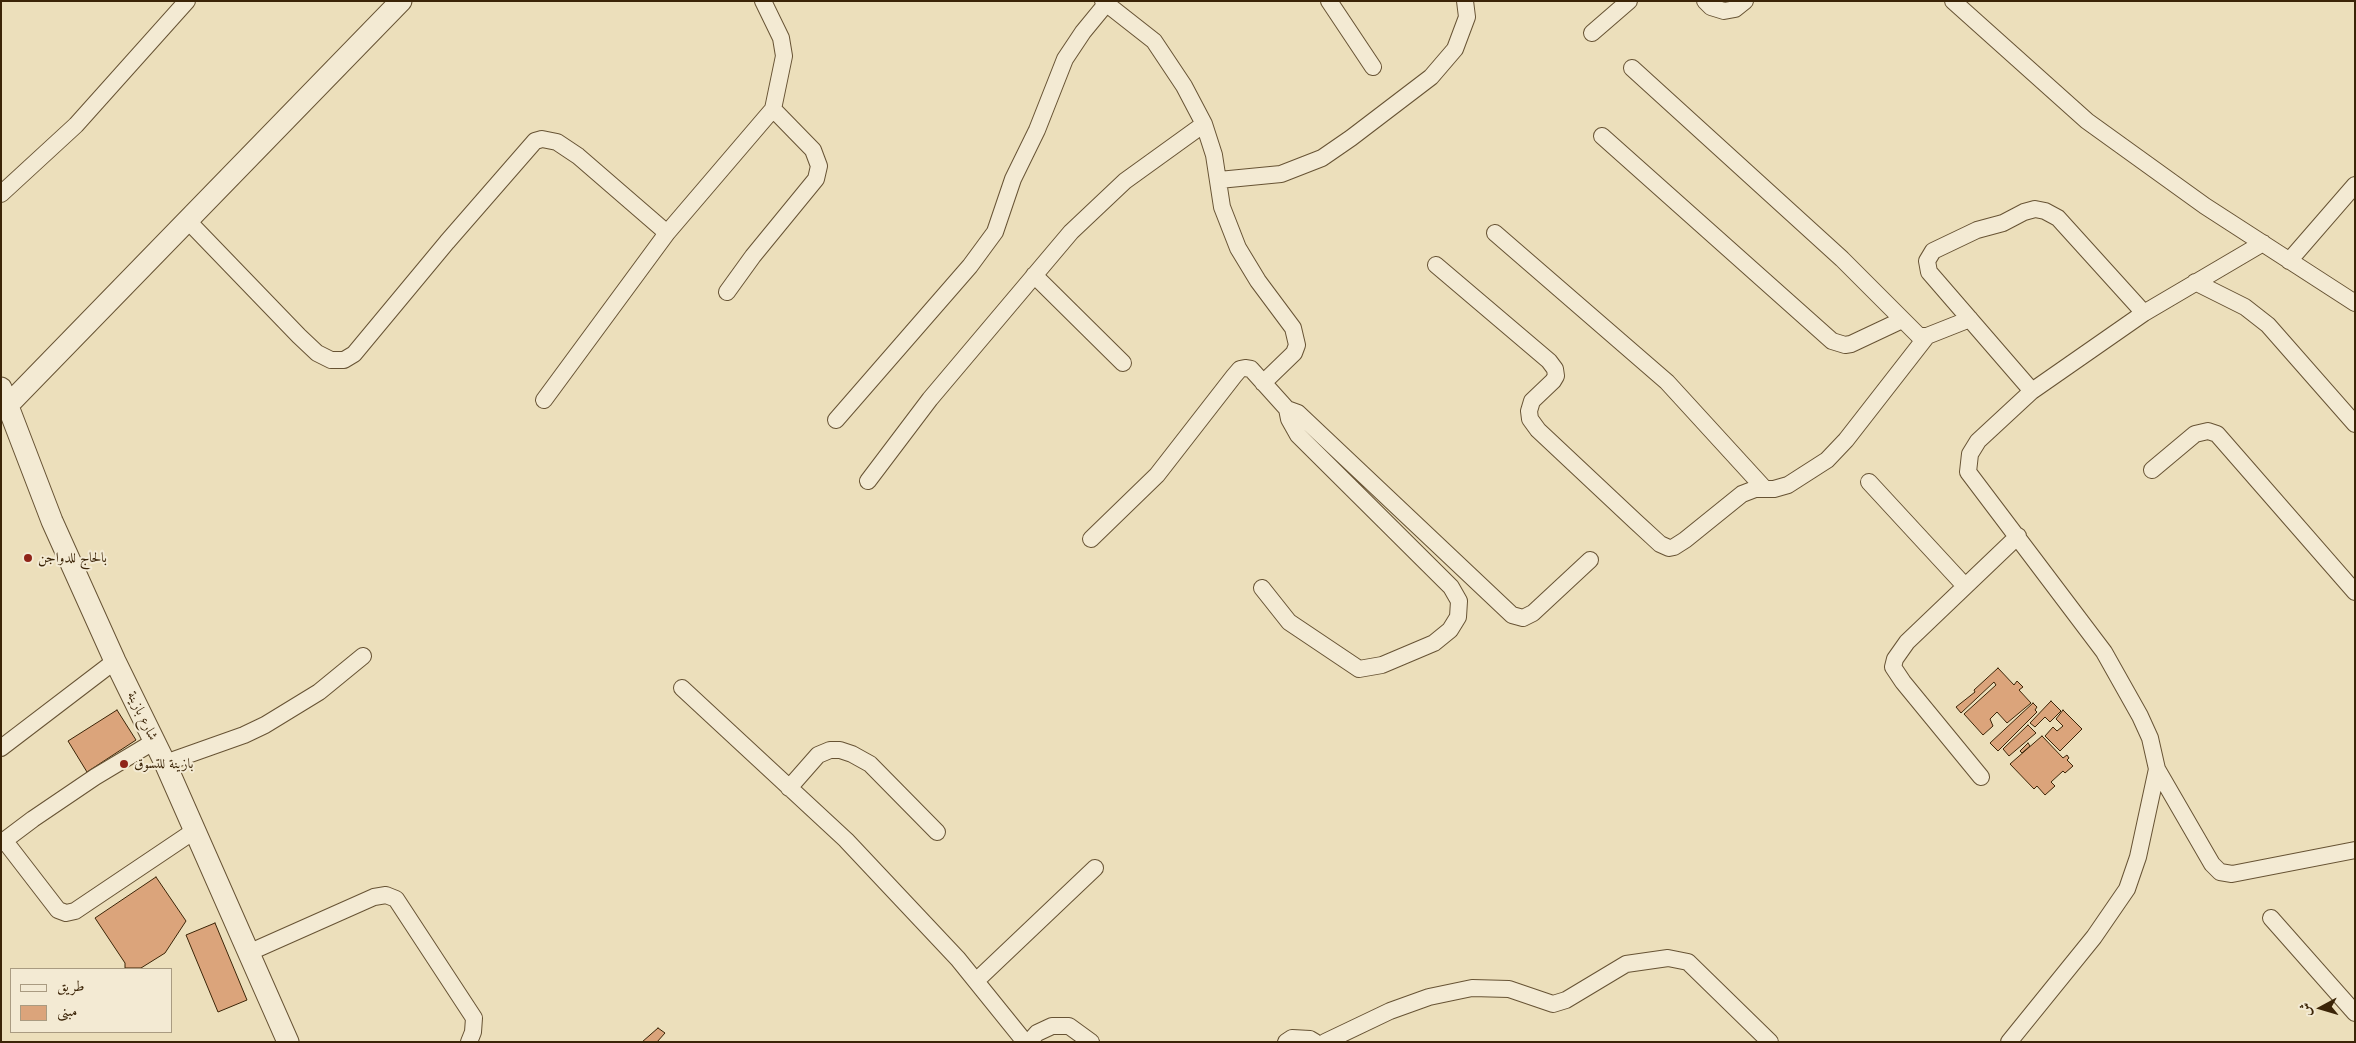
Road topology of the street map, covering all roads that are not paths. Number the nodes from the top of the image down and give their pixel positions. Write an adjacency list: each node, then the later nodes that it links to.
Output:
1 (187, 1): 19 (street)
2 (401, 1): 20 (street)
3 (763, 1): 14 (street)
4 (1329, 1): 12 (street)
5 (1465, 1): 17 (street)
6 (1629, 1): 11 (street)
7 (1705, 1): 8 (street)
8 (1745, 1)
9 (1105, 3): 15 (street); 40 (street)
10 (1965, 5): 23 (street)
11 (1592, 33)
12 (1373, 67)
13 (1632, 68): 31 (street)
14 (773, 109): 21 (street); 28 (street)
15 (1204, 124): 17 (street); 26 (street)
16 (1602, 136): 31 (street)
17 (1219, 180): 35 (street)
18 (2355, 184): 24 (street)
19 (1, 194)
20 (188, 222): 21 (street); 37 (street)
21 (667, 233): 38 (street)
22 (1495, 233): 45 (street)
23 (2263, 244): 24 (street); 27 (street)
24 (2289, 261): 29 (street)
25 (1436, 265): 45 (street)
26 (1034, 276): 34 (street); 43 (street)
27 (2195, 282): 30 (street); 41 (street)
28 (727, 292)
29 (2355, 304)
30 (2144, 312): 32 (street); 36 (street)
31 (1902, 320): 33 (street)
32 (1970, 320): 33 (street); 36 (street)
33 (1928, 336): 45 (street)
34 (1123, 363)
35 (1263, 383): 39 (street); 47 (street)
36 (2032, 390): 46 (street)
37 (5, 397): 53 (street, شارع بازينة)
38 (544, 400)
39 (1287, 409): 48 (street); 50 (street)
40 (836, 420)
41 (2355, 424)
42 (2152, 470): 51 (street)
43 (868, 481)
44 (1870, 482): 49 (street)
45 (1764, 488)
46 (2018, 536): 49 (street); 58 (street)
47 (1091, 539)
48 (1590, 560)
49 (1965, 586): 59 (street)
50 (1262, 588)
51 (2355, 592)
52 (363, 656): 57 (street)
53 (115, 661): 55 (street, شارع بازينة); 56 (street)
54 (682, 688): 60 (street)
55 (155, 741): 57 (street, شارع بازينة); 63 (street)
56 (1, 748)
57 (165, 763): 61 (street, شارع بازينة)
58 (2157, 769): 64 (street); 79 (street)
59 (1982, 777)
60 (789, 788): 62 (street); 68 (street)
61 (194, 831): 63 (street); 67 (street, شارع بازينة)
62 (937, 832)
63 (3, 842)
64 (2355, 850)
65 (1095, 868): 68 (street)
66 (2271, 918): 69 (street)
67 (248, 953): 70 (street, شارع بازينة); 71 (street)
68 (976, 981): 72 (street)
69 (2355, 1013)
70 (288, 1042)
71 (469, 1042)
72 (1025, 1042)
73 (1029, 1042): 74 (street)
74 (1091, 1042)
75 (1286, 1042): 76 (street)
76 (1315, 1042)
77 (1325, 1042): 78 (street)
78 (1770, 1042)
79 (2009, 1042)

